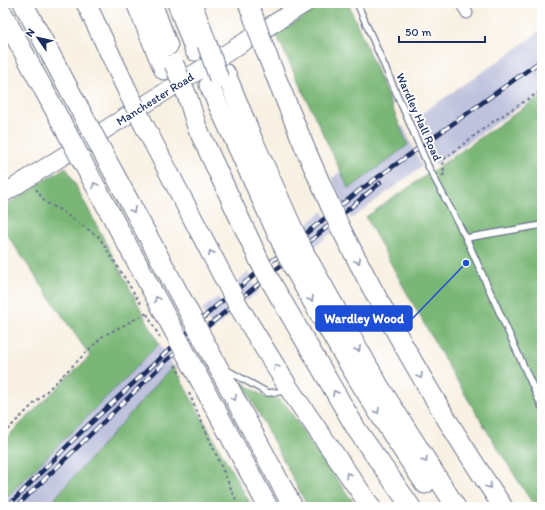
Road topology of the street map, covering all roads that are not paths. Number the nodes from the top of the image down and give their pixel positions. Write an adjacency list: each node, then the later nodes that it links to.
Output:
1 (22, 3): 22 (highway, one-way to 22, bridge)
2 (86, 3): 23 (highway, one-way to 2, bridge)
3 (136, 3): 15 (highway)
4 (152, 3): 15 (highway)
5 (177, 3): 14 (highway)
6 (192, 3): 14 (highway)
7 (201, 3): 14 (highway)
8 (306, 3): 17 (main road, Manchester Road)
9 (358, 3): 20 (lane, Wardley Hall Road, bridge)
10 (461, 3): 12 (street)
11 (251, 9): 31 (highway, one-way to 31, bridge)
12 (467, 13)
13 (3, 14): 25 (highway, one-way to 13, bridge)
14 (205, 45): 16 (highway)
15 (169, 67): 28 (highway, one-way to 15, bridge)
16 (218, 79): 19 (highway); 19 (highway)
17 (3, 194)
18 (542, 225): 20 (lane)
19 (288, 238): 21 (highway, bridge)
20 (466, 238): 24 (lane, Wardley Hall Road)
21 (299, 259): 29 (highway, one-way to 29); 30 (highway, one-way to 30)
22 (216, 363): 23 (lane); 26 (highway, one-way to 26)
23 (290, 390): 27 (highway, one-way to 23)
24 (542, 407)
25 (268, 507)
26 (293, 507)
27 (371, 507)
28 (411, 507)
29 (443, 507)
30 (456, 507)
31 (504, 507)

